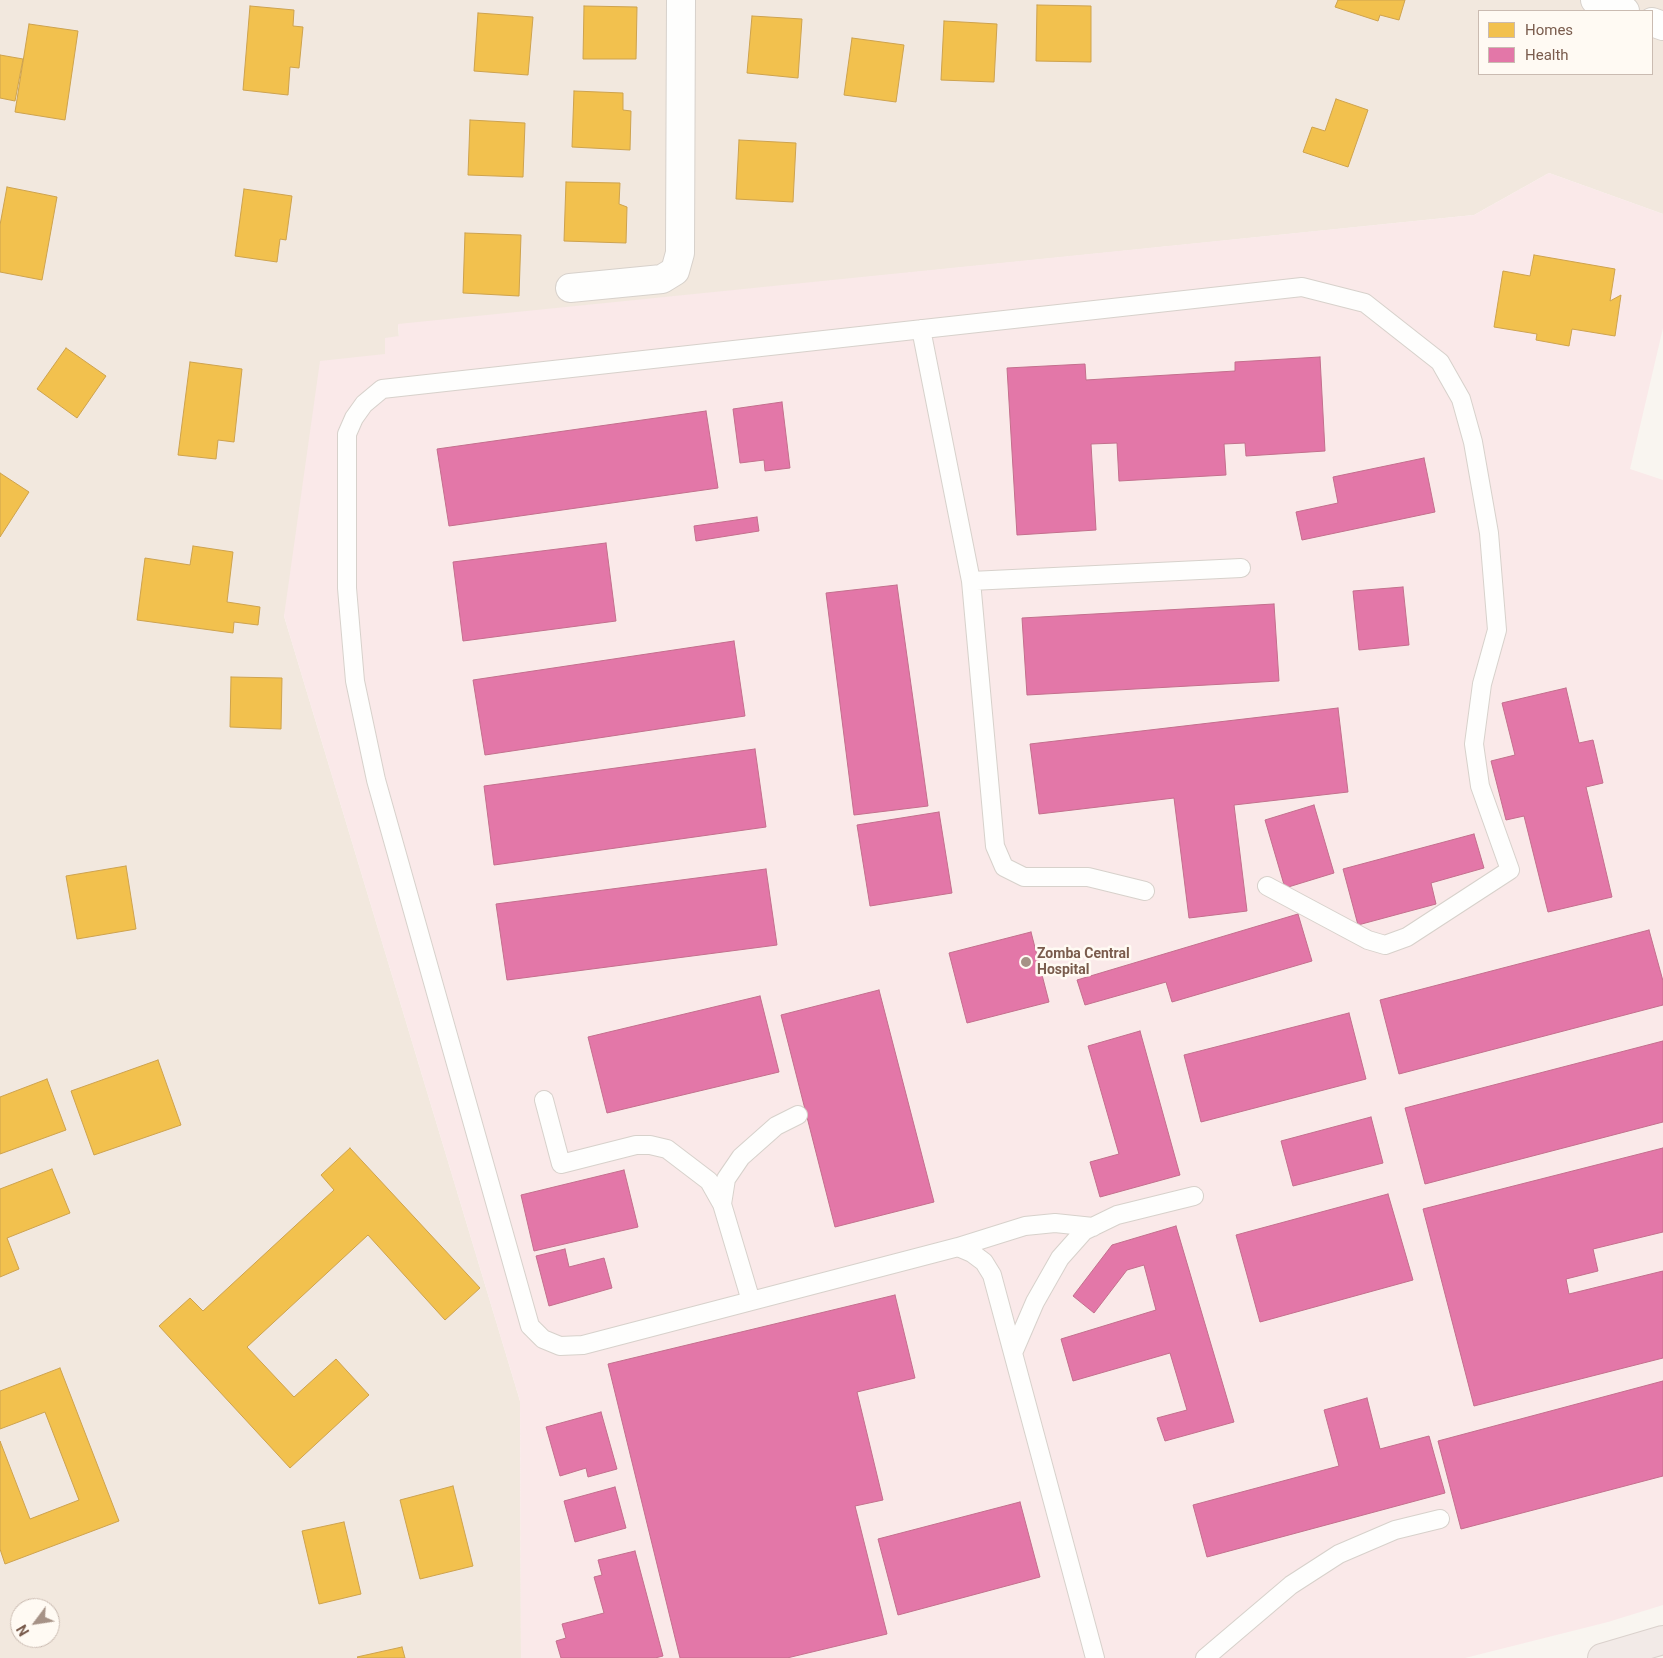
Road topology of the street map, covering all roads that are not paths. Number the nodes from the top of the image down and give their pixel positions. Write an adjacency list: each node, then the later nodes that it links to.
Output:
1 (681, 0): 4 (street)
2 (1595, 0): 3 (street)
3 (1621, 10)
4 (570, 288)
5 (922, 329): 7 (lane); 8 (lane); 16 (lane)
6 (1241, 568): 7 (lane)
7 (971, 581): 9 (lane)
8 (1267, 886)
9 (1146, 891)
10 (544, 1100): 13 (lane)
11 (798, 1115): 13 (lane)
12 (1194, 1196): 14 (lane)
13 (722, 1204): 16 (lane)
14 (1092, 1227): 15 (lane); 17 (lane)
15 (958, 1247): 16 (lane); 17 (lane)
16 (751, 1301)
17 (1013, 1353): 20 (lane)
18 (1440, 1519): 21 (lane)
19 (1663, 1640): 22 (highway)
20 (1095, 1658)
21 (1205, 1658)
22 (1602, 1658)

